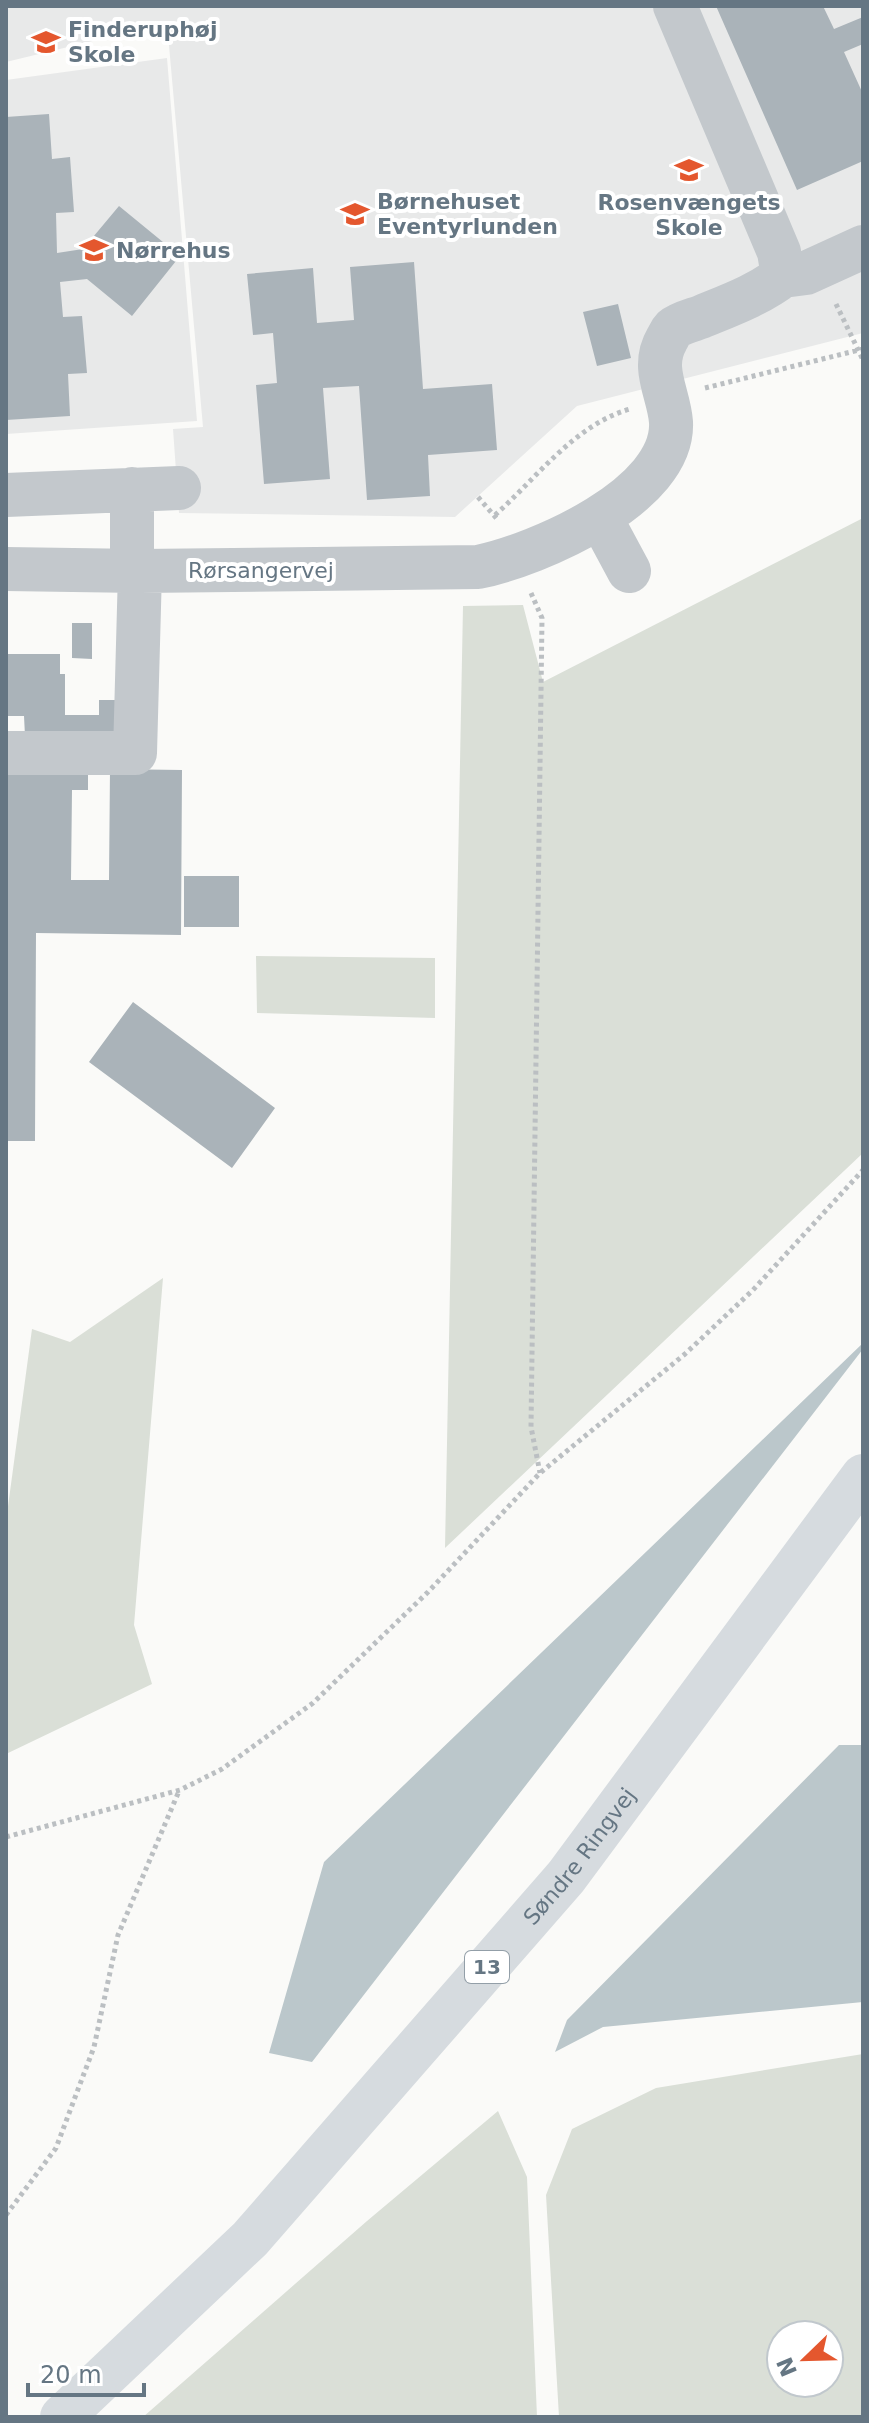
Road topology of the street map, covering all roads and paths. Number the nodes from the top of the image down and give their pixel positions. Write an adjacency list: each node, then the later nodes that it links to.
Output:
1 (675, 6): 3 (lane)
2 (863, 247): 3 (lane, Rørsangervej)
3 (801, 272): 4 (path); 6 (lane, Rørsangervej)
4 (861, 349): 5 (path); 6 (path)
5 (863, 360)
6 (666, 398): 11 (path); 12 (lane, Rørsangervej)
7 (179, 488): 8 (lane)
8 (132, 489): 9 (lane); 15 (lane)
9 (6, 495)
10 (478, 497): 11 (path)
11 (496, 515): 13 (path)
12 (600, 517): 15 (lane, Rørsangervej); 16 (lane)
13 (484, 522)
14 (6, 569): 15 (lane, Rørsangervej)
15 (136, 571): 18 (lane)
16 (629, 571)
17 (542, 618): 20 (path)
18 (6, 753)
19 (863, 1170): 20 (path)
20 (540, 1473): 22 (path)
21 (863, 1476): 25 (main road, Søndre Ringvej / 13)
22 (180, 1790): 23 (path); 24 (path)
23 (6, 1837)
24 (6, 2215)
25 (62, 2417)

